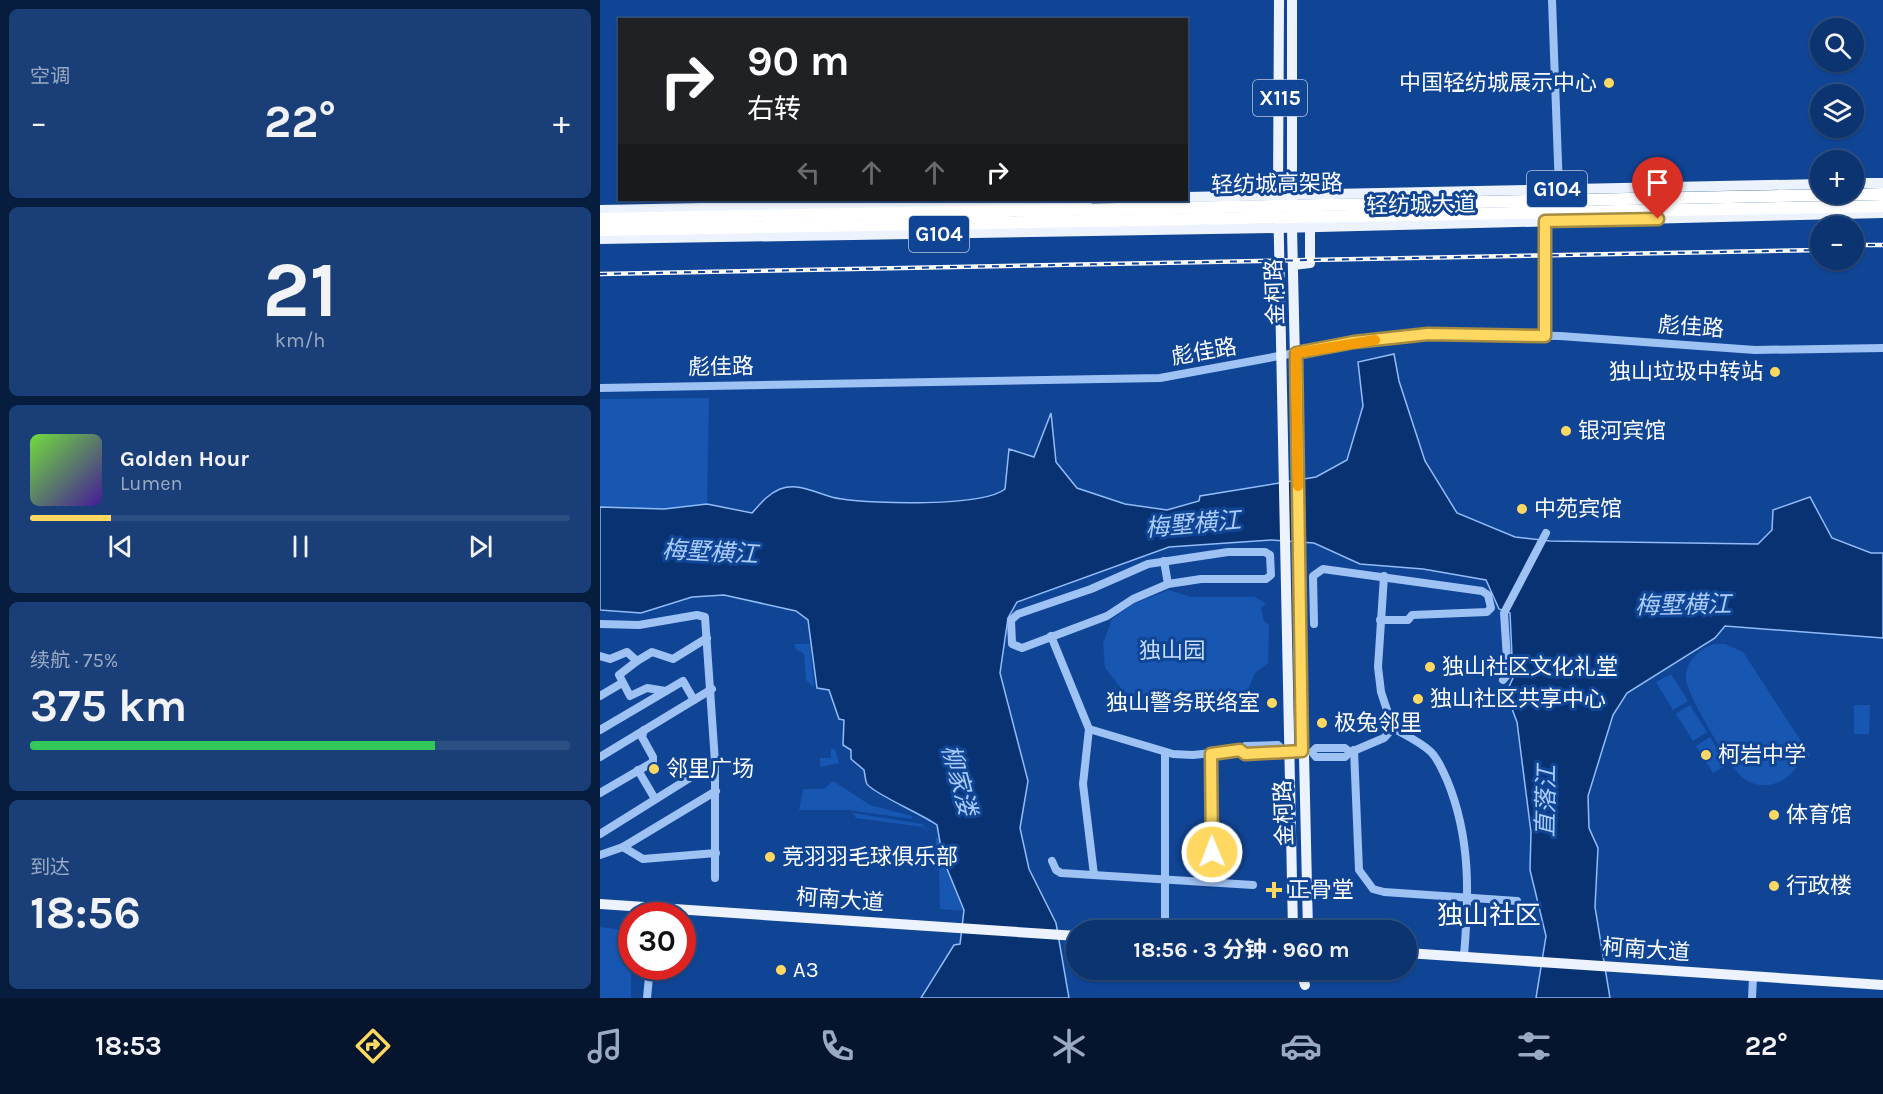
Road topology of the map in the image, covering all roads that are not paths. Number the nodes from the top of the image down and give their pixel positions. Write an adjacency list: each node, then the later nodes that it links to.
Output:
1 (1279, 0): 9 (main road, X115)
2 (1292, 0): 10 (main road, X115)
3 (1552, 0): 7 (street)
4 (1864, 183): 5 (main road)
5 (1883, 183)
6 (1810, 184): 7 (main road, 轻纺城大道 / G104)
7 (1559, 189): 10 (main road, 轻纺城大道 / G104)
8 (1883, 194): 16 (highway, 轻纺城高架路, bridge)
9 (1278, 195): 10 (main road, 轻纺城大道 / G104); 11 (main road, 轻纺城大道 / G104); 19 (main road, 金柯路)
10 (1293, 195): 20 (main road, X115)
11 (1188, 197)
12 (1039, 201): 14 (main road, G104)
13 (1883, 206): 21 (highway, 轻纺城高架路, bridge)
14 (600, 210)
15 (1883, 213): 17 (main road, 轻纺城大道 / G104)
16 (600, 219)
17 (1545, 221): 18 (main road, 轻纺城大道 / G104); 24 (street)
18 (1310, 227): 20 (main road, 轻纺城大道 / G104); 23 (main road)
19 (1279, 228): 20 (main road, 轻纺城大道 / G104); 22 (main road, 轻纺城大道 / G104); 27 (main road, 金柯路)
20 (1292, 228): 23 (main road, 金柯路)
21 (600, 230)
22 (600, 239)
23 (1293, 265): 26 (main road, 金柯路)
24 (1545, 336): 25 (street, 彪佳路); 26 (street, 彪佳路)
25 (1883, 348)
26 (1296, 353): 27 (street, 彪佳路); 50 (main road, 金柯路)
27 (1283, 356): 28 (street, 彪佳路); 50 (main road, 金柯路)
28 (600, 388)
29 (1546, 533): 40 (street)
30 (1164, 561): 32 (street); 32 (street); 36 (street)
31 (1384, 576): 33 (street); 33 (street); 35 (street)
32 (1168, 584): 36 (street)
33 (1380, 620): 46 (street)
34 (600, 624): 37 (street)
35 (1314, 624)
36 (1051, 636): 47 (street)
37 (707, 638): 39 (street); 42 (street)
38 (600, 656): 39 (street)
39 (637, 661): 41 (street)
40 (1503, 680)
41 (622, 683): 43 (street); 44 (street)
42 (712, 689): 45 (street); 55 (street)
43 (666, 691): 45 (street); 48 (street)
44 (600, 696)
45 (694, 700): 49 (street)
46 (1393, 728): 51 (street); 70 (street)
47 (1089, 729): 52 (street); 65 (street)
48 (600, 730)
49 (644, 730): 54 (street); 56 (street)
50 (1297, 751): 51 (street); 53 (street); 76 (main road, 金柯路); 77 (main road, 金柯路)
51 (1352, 751): 70 (street)
52 (1165, 753): 53 (street); 67 (street)
53 (1211, 754): 68 (street)
54 (600, 757)
55 (715, 762): 57 (street); 59 (street)
56 (638, 770): 58 (street); 59 (street)
57 (716, 791): 61 (street); 62 (street)
58 (600, 793)
59 (655, 799): 60 (street)
60 (600, 834)
61 (623, 847): 62 (street); 63 (street)
62 (716, 854): 66 (street)
63 (600, 855)
64 (1052, 861): 65 (street)
65 (1094, 875): 67 (street)
66 (716, 878)
67 (1166, 879): 68 (street); 75 (street)
68 (1207, 882): 69 (street)
69 (1253, 885)
70 (1468, 899): 71 (street); 80 (street)
71 (1516, 901)
72 (600, 904): 73 (main road, 柯南大道)
73 (618, 906)
74 (696, 913): 78 (main road, 柯南大道)
75 (1165, 920)
76 (1293, 920)
77 (1307, 920)
78 (1066, 935)
79 (1417, 954): 80 (main road, 柯南大道)
80 (1464, 956): 81 (main road, 柯南大道)
81 (1753, 977): 83 (main road, 柯南大道); 85 (street)
82 (649, 980): 84 (street)
83 (1883, 985)
84 (647, 998)
85 (1752, 998)

